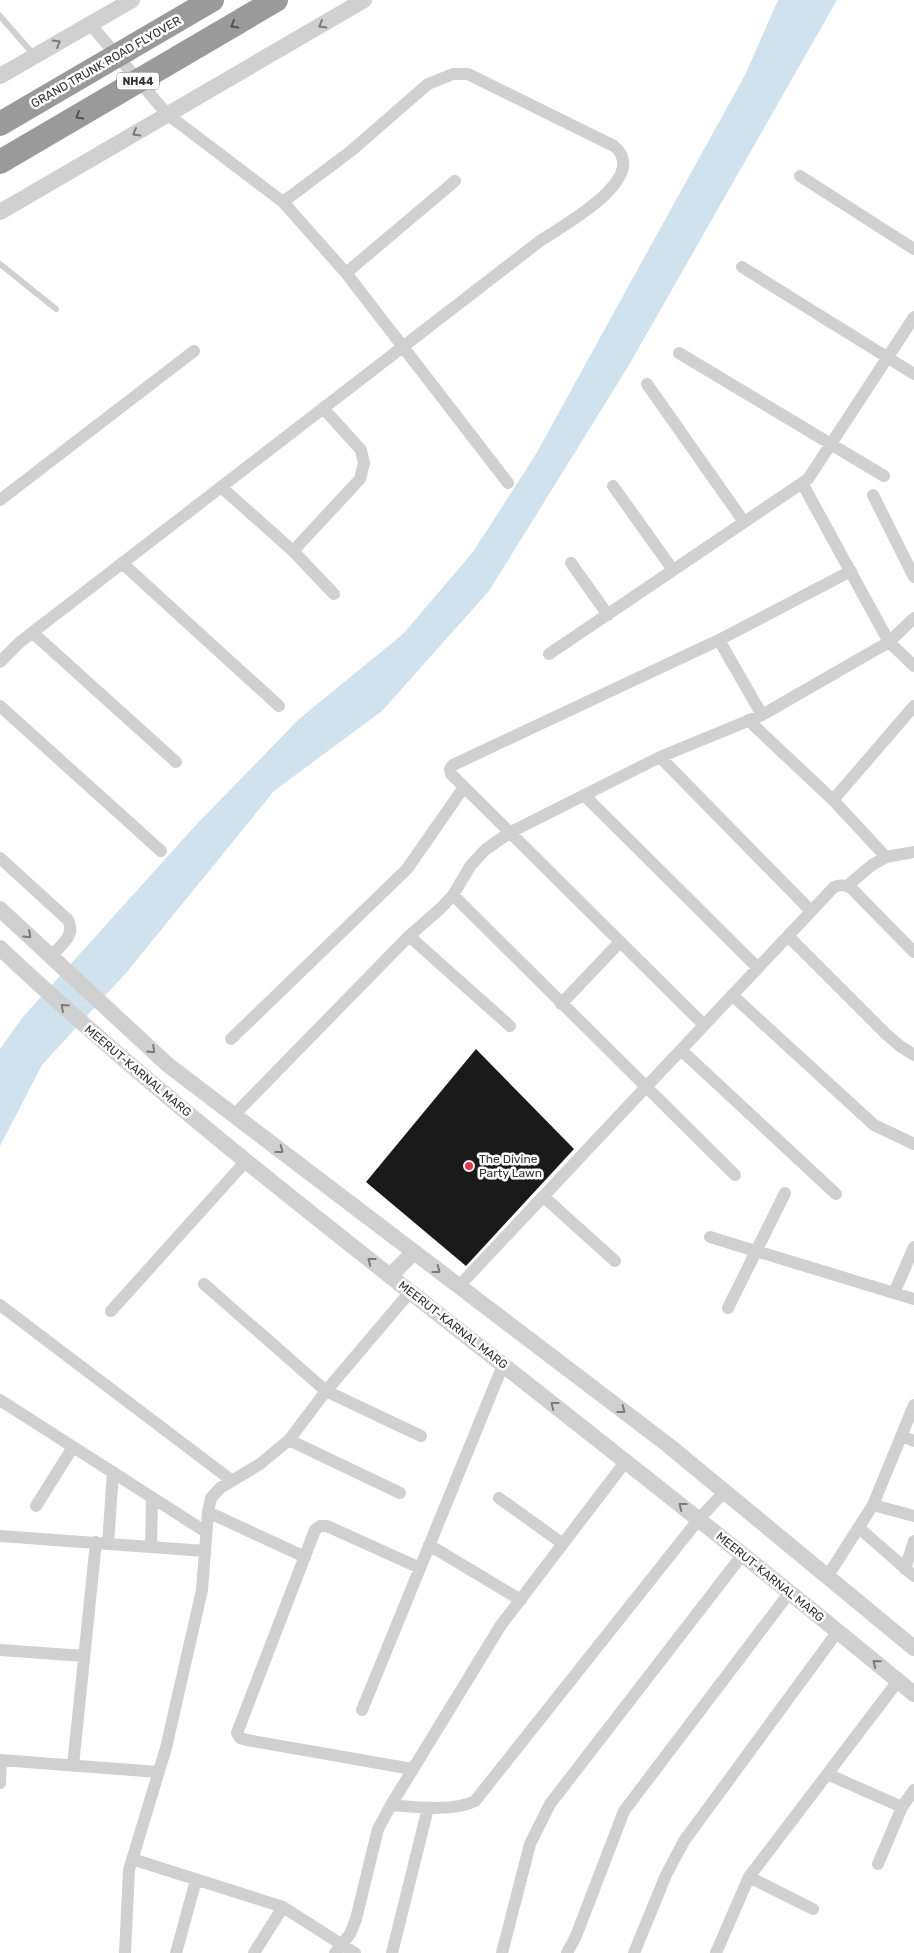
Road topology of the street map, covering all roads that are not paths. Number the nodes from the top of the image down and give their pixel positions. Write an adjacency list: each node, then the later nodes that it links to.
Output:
1 (132, 0): 6 (street)
2 (212, 0): 10 (highway, GRAND TRUNK ROAD FLYOVER / NH44, bridge)
3 (276, 0): 11 (highway, NH44, one-way to 11, bridge)
4 (364, 0): 9 (street, one-way to 9)
5 (0, 16): 7 (lane)
6 (90, 24): 7 (street, one-way to 6); 9 (street)
7 (35, 56): 8 (street)
8 (0, 76)
9 (167, 114): 14 (street); 15 (street, one-way to 15)
10 (0, 124)
11 (0, 162)
12 (800, 176): 16 (street)
13 (455, 181): 19 (street)
14 (283, 202): 19 (street); 22 (street)
15 (0, 212)
16 (914, 249)
17 (0, 264): 20 (lane)
18 (742, 267): 25 (street)
19 (346, 273): 22 (street)
20 (56, 309)
21 (914, 317): 25 (street)
22 (404, 346): 28 (street); 31 (street)
23 (194, 351): 36 (street)
24 (679, 353): 29 (street)
25 (887, 358): 26 (street); 29 (street)
26 (914, 374)
27 (647, 384): 37 (street)
28 (323, 408): 34 (street); 38 (street)
29 (831, 444): 30 (street); 32 (street)
30 (884, 476)
31 (508, 483)
32 (802, 483): 37 (street); 42 (street)
33 (613, 486): 41 (street)
34 (221, 487): 38 (street); 40 (street)
35 (873, 495): 43 (street)
36 (0, 500)
37 (744, 522): 41 (street)
38 (292, 551): 44 (street)
39 (571, 563): 45 (street)
40 (122, 564): 47 (street); 54 (street)
41 (673, 570): 45 (street)
42 (850, 571): 48 (street); 49 (street)
43 (914, 577)
44 (334, 594)
45 (608, 614): 50 (street)
46 (914, 618): 49 (street)
47 (33, 633): 51 (street); 59 (street)
48 (719, 640): 56 (street); 60 (street)
49 (889, 642): 52 (street); 56 (street)
50 (549, 654)
51 (0, 662)
52 (914, 666)
53 (0, 706): 64 (street)
54 (279, 706)
55 (914, 706): 62 (street)
56 (762, 715): 57 (street)
57 (748, 720): 58 (street); 62 (street)
58 (660, 757): 61 (street); 71 (street)
59 (176, 762)
60 (464, 787): 63 (street); 83 (street)
61 (584, 795): 63 (street); 78 (street)
62 (833, 800): 66 (street)
63 (509, 833): 69 (street); 74 (street)
64 (161, 851)
65 (914, 852): 66 (street)
66 (886, 857): 68 (street)
67 (0, 858): 77 (street)
68 (847, 886): 71 (street); 76 (street)
69 (453, 895): 72 (street); 80 (street)
70 (0, 909): 77 (street, MEERUT-KARNAL MARG, one-way to 77)
71 (811, 911): 73 (street)
72 (409, 936): 82 (street); 87 (street)
73 (788, 936): 78 (street); 85 (street)
74 (620, 942): 80 (street); 81 (street)
75 (0, 948): 89 (street, MEERUT-KARNAL MARG, one-way to 75)
76 (914, 952)
77 (54, 958): 87 (street, MEERUT-KARNAL MARG, one-way to 87)
78 (758, 968): 79 (street)
79 (732, 995): 81 (street); 88 (street)
80 (561, 1004): 86 (street)
81 (704, 1025): 84 (street)
82 (510, 1026)
83 (231, 1039)
84 (681, 1050): 86 (street); 92 (street)
85 (914, 1055)
86 (646, 1087): 90 (street); 93 (street)
87 (234, 1115): 97 (street, MEERUT-KARNAL MARG, one-way to 97)
88 (914, 1144)
89 (246, 1161): 99 (street, MEERUT-KARNAL MARG, one-way to 89); 107 (street)
90 (735, 1175)
91 (785, 1193): 96 (street)
92 (836, 1194)
93 (544, 1196): 98 (street); 101 (street)
94 (710, 1237): 96 (street)
95 (914, 1247): 103 (street)
96 (756, 1250): 103 (street); 106 (street)
97 (414, 1252): 99 (street); 101 (street, MEERUT-KARNAL MARG, one-way to 101)
98 (615, 1261)
99 (390, 1276): 102 (street, MEERUT-KARNAL MARG)
100 (204, 1284): 109 (street)
101 (459, 1286): 120 (street, MEERUT-KARNAL MARG, one-way to 120)
102 (410, 1292): 108 (street, MEERUT-KARNAL MARG); 109 (street)
103 (894, 1293): 104 (street)
104 (914, 1299)
105 (0, 1305): 119 (street)
106 (728, 1308)
107 (112, 1311)
108 (503, 1365): 117 (street, MEERUT-KARNAL MARG, one-way to 108); 135 (street)
109 (326, 1391): 112 (street); 114 (street)
110 (0, 1400): 116 (street)
111 (914, 1406): 113 (street)
112 (421, 1436)
113 (901, 1436): 115 (street); 124 (street)
114 (289, 1440): 119 (street); 121 (street)
115 (914, 1441)
116 (73, 1447): 118 (street); 125 (street)
117 (626, 1461): 128 (street, MEERUT-KARNAL MARG, one-way to 117); 134 (street)
118 (113, 1472): 122 (street); 133 (street)
119 (231, 1480): 126 (street)
120 (724, 1492): 128 (street); 142 (street, MEERUT-KARNAL MARG)
121 (400, 1493)
122 (152, 1497): 130 (street); 136 (street)
123 (499, 1498): 134 (street)
124 (873, 1505): 127 (street); 129 (street)
125 (36, 1506)
126 (208, 1512): 130 (street); 139 (street)
127 (914, 1516)
128 (698, 1519): 138 (street, MEERUT-KARNAL MARG); 161 (street)
129 (859, 1528): 141 (street); 142 (street)
130 (206, 1532): 137 (street)
131 (0, 1536): 133 (street)
132 (914, 1541): 141 (street)
133 (102, 1543): 136 (street); 148 (street)
134 (563, 1544): 144 (street)
135 (429, 1545): 140 (street); 144 (street)
136 (151, 1547): 137 (street)
137 (205, 1550): 155 (street)
138 (743, 1554): 143 (street, MEERUT-KARNAL MARG); 174 (street)
139 (304, 1557): 140 (street); 154 (street)
140 (420, 1568): 151 (street)
141 (910, 1572)
142 (827, 1577): 146 (street, MEERUT-KARNAL MARG)
143 (790, 1592): 145 (street, MEERUT-KARNAL MARG); 175 (street)
144 (521, 1600): 154 (street)
145 (838, 1631): 149 (street, MEERUT-KARNAL MARG, one-way to 145); 176 (street)
146 (914, 1648)
147 (0, 1650): 148 (street)
148 (84, 1656): 153 (street)
149 (898, 1681): 150 (street, MEERUT-KARNAL MARG); 156 (street)
150 (914, 1694)
151 (362, 1710)
152 (1, 1760): 153 (street); 157 (street)
153 (73, 1766): 155 (street)
154 (412, 1769): 159 (street)
155 (158, 1772): 162 (street)
156 (827, 1774): 160 (street); 164 (street)
157 (0, 1783)
158 (914, 1790): 160 (street)
159 (391, 1805): 161 (street); 168 (street)
160 (902, 1807): 163 (street)
161 (428, 1808): 173 (street)
162 (132, 1859): 165 (street); 169 (street)
163 (878, 1864)
164 (748, 1877): 167 (street); 177 (street)
165 (196, 1880): 166 (street); 170 (street)
166 (283, 1908): 168 (street); 171 (street)
167 (814, 1908)
168 (339, 1949): 172 (street)
169 (125, 1953)
170 (176, 1953)
171 (254, 1953)
172 (355, 1953)
173 (392, 1953)
174 (502, 1953)
175 (567, 1953)
176 (634, 1953)
177 (716, 1953)

